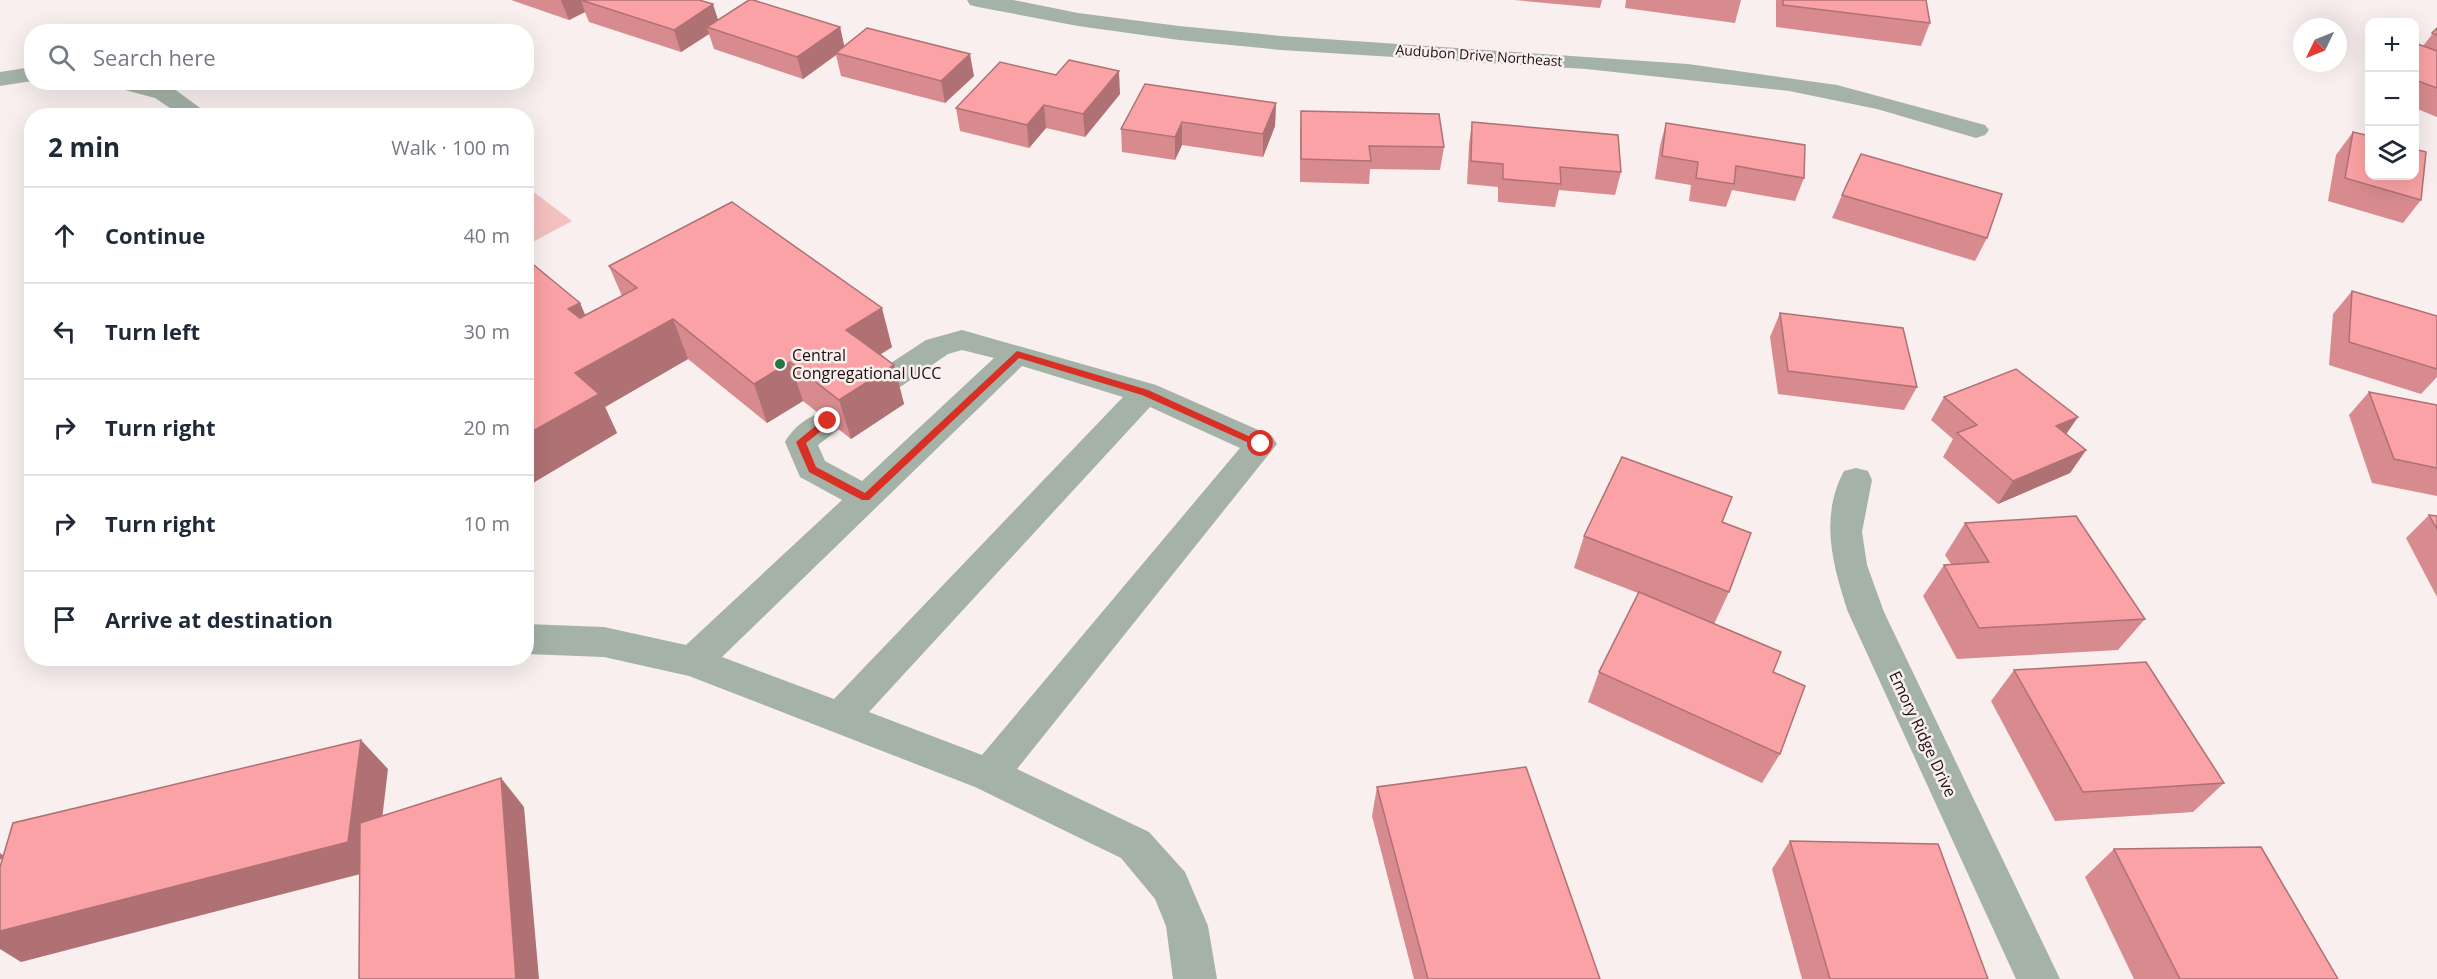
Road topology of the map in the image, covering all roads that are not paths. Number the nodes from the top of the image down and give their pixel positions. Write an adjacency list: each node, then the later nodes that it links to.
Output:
1 (978, 0): 6 (street, Audubon Drive Northeast)
2 (24, 75): 3 (street)
3 (0, 79)
4 (153, 90): 5 (street)
5 (187, 108)
6 (1976, 130)
7 (1017, 354): 8 (street); 9 (street); 12 (street)
8 (879, 386)
9 (1145, 393): 15 (street); 16 (street)
10 (828, 421): 12 (street)
11 (1856, 480): 18 (street, Emory Ridge Drive)
12 (866, 498): 14 (street)
13 (534, 639): 14 (street)
14 (693, 662): 15 (street)
15 (841, 717): 16 (street)
16 (989, 775): 17 (street)
17 (1196, 979)
18 (2038, 979)

